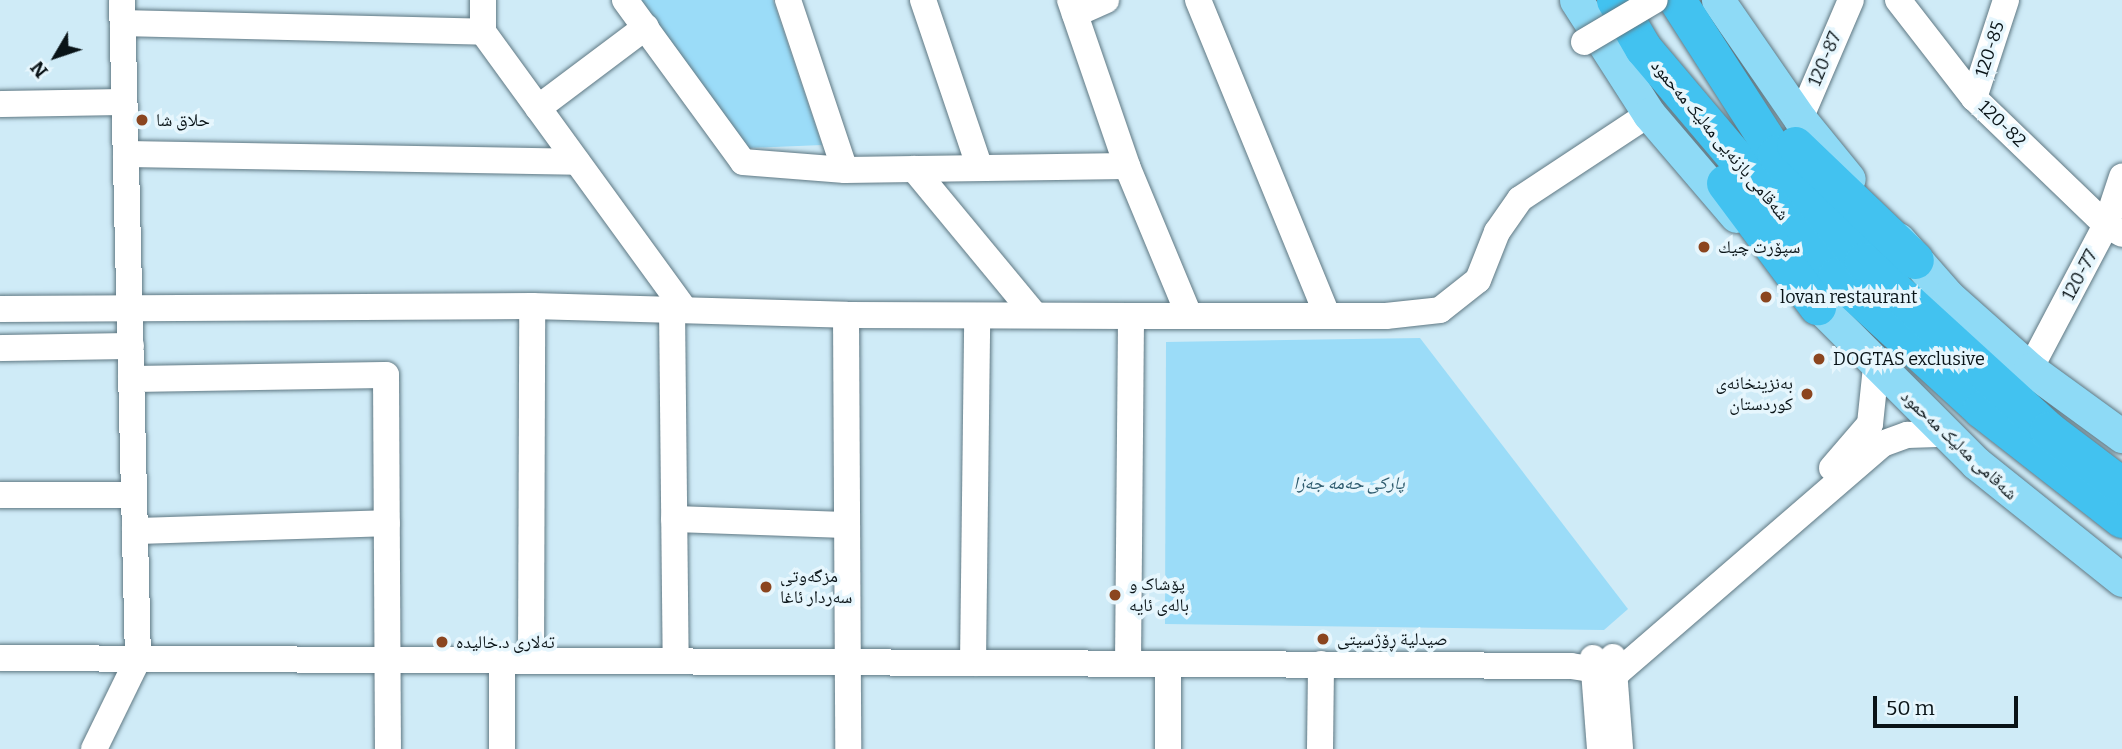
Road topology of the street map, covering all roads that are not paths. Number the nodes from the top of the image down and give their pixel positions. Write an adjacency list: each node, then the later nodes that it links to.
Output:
1 (484, 0): 18 (street)
2 (625, 0): 17 (street)
3 (788, 0): 33 (street)
4 (923, 0): 31 (street)
5 (1106, 0): 15 (street)
6 (1198, 0): 45 (street)
7 (1576, 0): 26 (main road, شەقامی مەلیک مەحمود)
8 (1615, 0): 21 (highway, شەقامی بازنەیی مەلیک مەحمود)
9 (1655, 0): 20 (street, bridge)
10 (1678, 0): 19 (highway, شەقامی بازنەیی مەلیک مەحمود)
11 (1718, 0): 27 (main road)
12 (1851, 0): 27 (street, 120-87)
13 (1898, 0): 22 (street, 120-82)
14 (2006, 0): 22 (street, 120-85)
15 (1072, 7): 30 (street)
16 (122, 11): 18 (street); 23 (street)
17 (646, 27): 25 (street); 33 (street)
18 (482, 32): 25 (street)
19 (1699, 38): 36 (highway); 48 (highway, شەقامی بازنەیی مەلیک مەحمود)
20 (1584, 41)
21 (1643, 48): 38 (highway); 48 (highway, شەقامی بازنەیی مەلیک مەحمود)
22 (1974, 98): 35 (street, 120-82)
23 (124, 102): 24 (street); 28 (street)
24 (0, 104)
25 (538, 108): 29 (street)
26 (1649, 114): 38 (main road, شەقامی مەلیک مەحمود); 45 (street)
27 (1800, 119): 36 (main road)
28 (126, 154): 29 (street); 41 (street)
29 (577, 162): 40 (street)
30 (1126, 166): 31 (street); 44 (street)
31 (980, 168): 32 (street)
32 (914, 169): 33 (street); 42 (street)
33 (845, 170)
34 (2122, 177): 35 (street, 120-77)
35 (2114, 229): 52 (street, 120-77)
36 (1915, 260): 52 (main road)
37 (532, 306): 40 (street); 41 (street); 69 (street)
38 (1817, 306): 51 (main road, شەقامی مەلیک مەحمود)
39 (0, 309): 41 (street)
40 (678, 309): 43 (street); 59 (street)
41 (130, 311): 49 (street)
42 (1034, 314): 46 (street); 47 (street)
43 (846, 315): 46 (street); 62 (street)
44 (1189, 315): 45 (street); 47 (street)
45 (1327, 315)
46 (977, 316): 72 (street)
47 (1131, 316): 73 (street)
48 (1910, 325): 56 (highway, شەقامی بازنەیی مەلیک مەحمود); 60 (highway, شەقامی بازنەیی مەلیک مەحمود)
49 (131, 346): 50 (street); 53 (street)
50 (0, 348)
51 (1876, 367): 54 (main road, شەقامی مەلیک مەحمود); 76 (street)
52 (2030, 369): 55 (main road)
53 (131, 379): 58 (street); 61 (street)
54 (1945, 434): 64 (main road, شەقامی مەلیک مەحمود); 76 (street)
55 (2122, 436)
56 (2122, 486)
57 (0, 495): 58 (street)
58 (134, 495): 63 (street)
59 (674, 519): 62 (street); 70 (street)
60 (2122, 519)
61 (387, 523): 63 (street); 67 (street)
62 (846, 525): 71 (street)
63 (135, 531): 66 (street)
64 (2122, 582)
65 (0, 658): 66 (street)
66 (138, 659): 67 (street); 77 (street)
67 (388, 660): 68 (street); 78 (street)
68 (502, 660): 69 (street); 79 (street)
69 (531, 660): 70 (street)
70 (676, 661): 71 (street)
71 (847, 662): 72 (street); 80 (street)
72 (973, 663): 73 (street)
73 (1128, 663): 74 (street)
74 (1168, 664): 75 (street); 81 (street)
75 (1321, 664): 76 (street); 82 (street)
76 (1598, 665): 83 (street); 84 (street)
77 (94, 749)
78 (388, 749)
79 (502, 749)
80 (848, 749)
81 (1168, 749)
82 (1320, 749)
83 (1600, 749)
84 (1620, 749)

